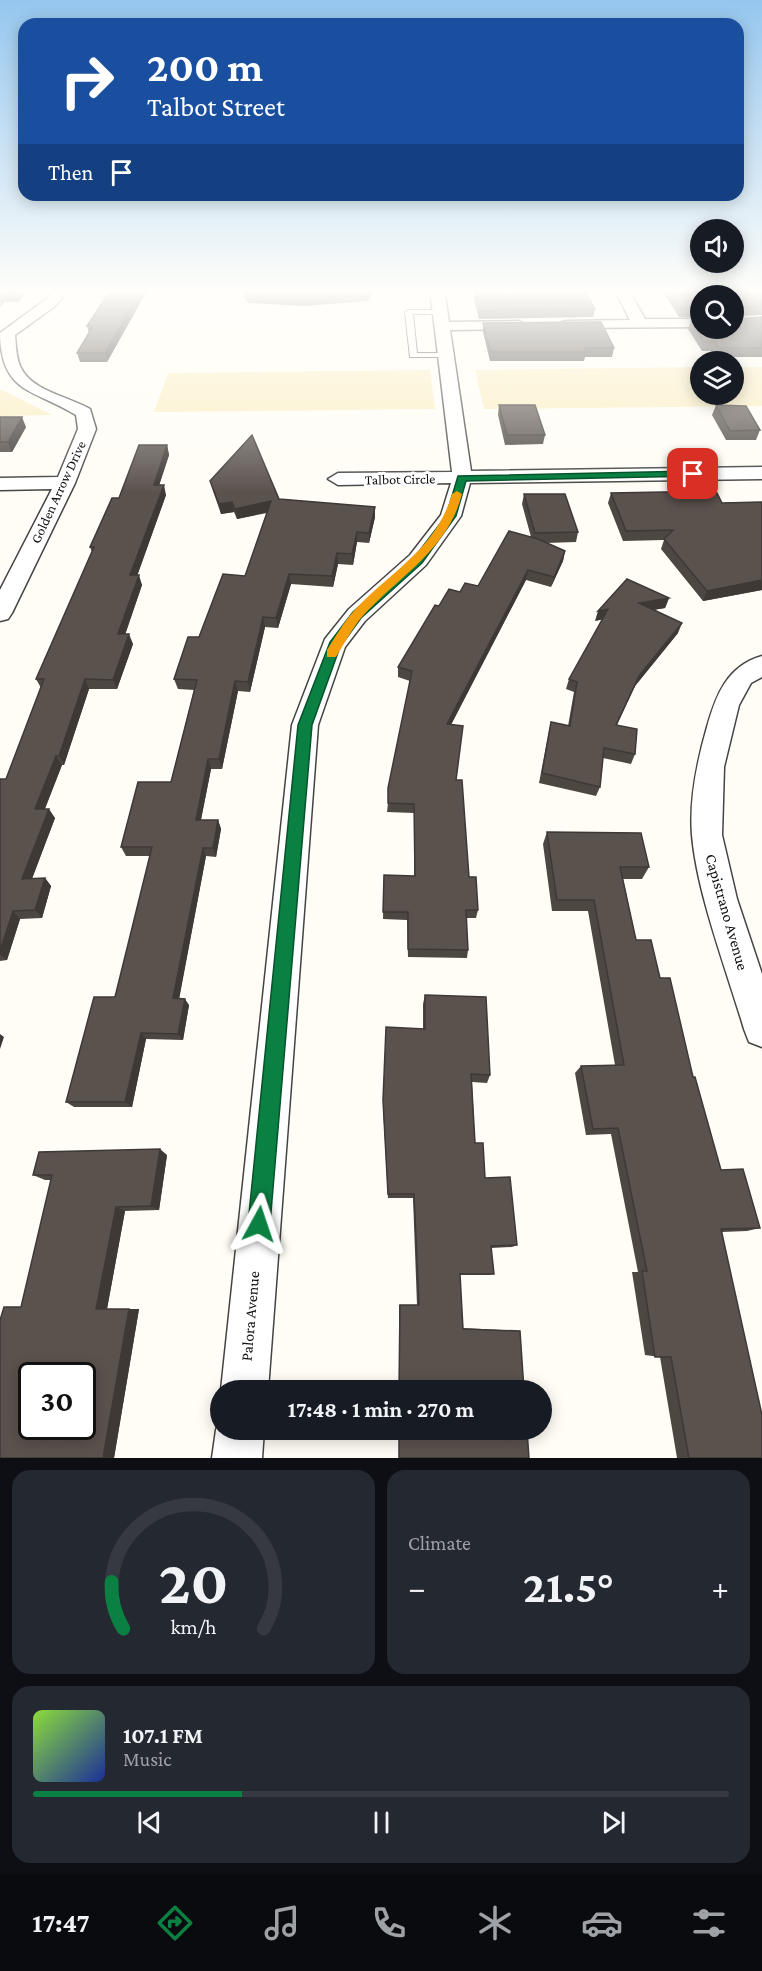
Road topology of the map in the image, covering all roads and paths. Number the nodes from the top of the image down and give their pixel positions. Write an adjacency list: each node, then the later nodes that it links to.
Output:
1 (10, 357): 6 (street, Golden Arrow Drive)
2 (447, 357): 4 (street, Palora Avenue)
3 (762, 473): 4 (street, Talbot Circle)
4 (462, 478): 5 (street, Talbot Circle); 11 (street, Palora Avenue)
5 (338, 479)
6 (65, 483): 7 (street); 8 (street, Golden Arrow Drive)
7 (0, 484)
8 (0, 613)
9 (762, 665): 10 (street, Capistrano Avenue)
10 (762, 1029)
11 (245, 1380)
12 (239, 1440): 13 (street)
13 (237, 1458)

